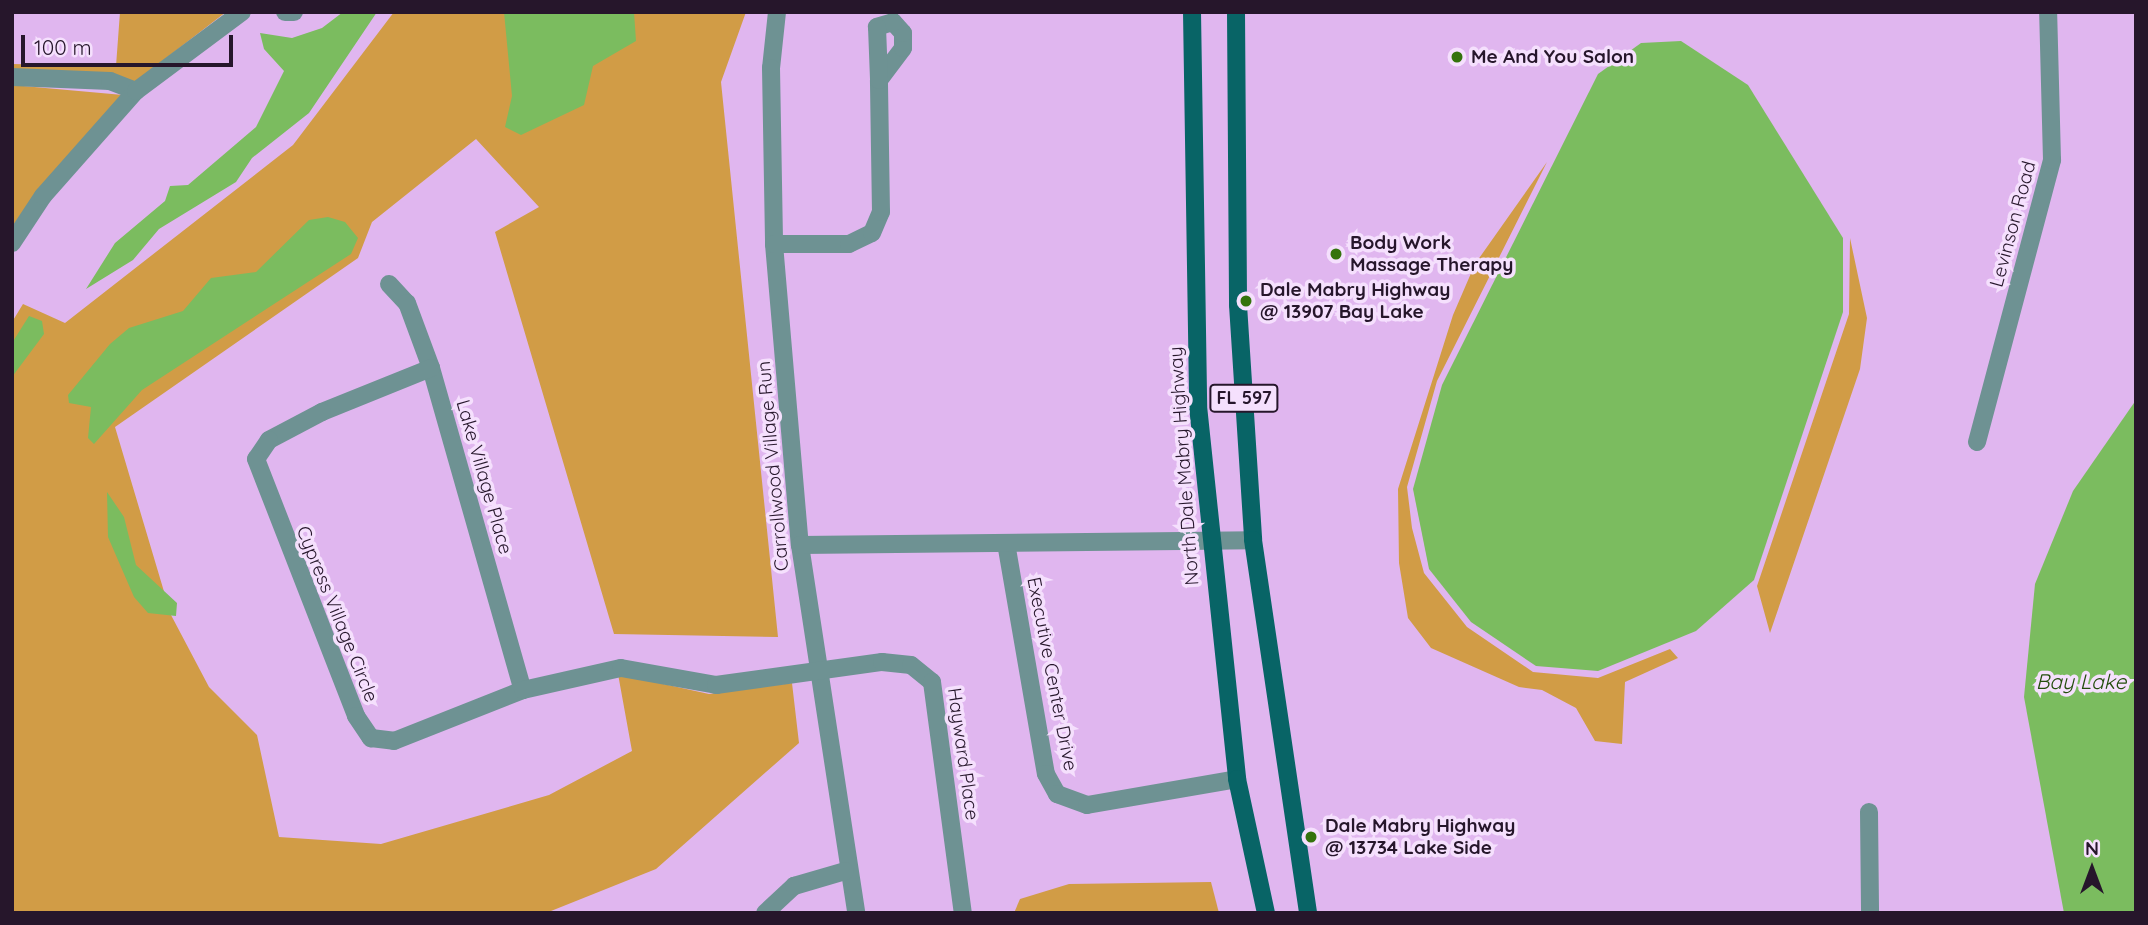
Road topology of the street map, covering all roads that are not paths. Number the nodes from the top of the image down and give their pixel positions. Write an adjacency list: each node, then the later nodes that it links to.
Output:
1 (242, 12): 10 (street)
2 (285, 12): 3 (street)
3 (294, 12)
4 (777, 12): 12 (street, Carrollwood Village Run)
5 (1192, 12): 17 (main road, North Dale Mabry Highway / FL 597)
6 (1236, 12): 16 (main road, FL 597)
7 (2048, 12): 15 (street, Levinson Road)
8 (12, 77): 10 (street)
9 (879, 80): 12 (street)
10 (136, 91): 11 (street)
11 (12, 243)
12 (774, 244): 19 (street, Carrollwood Village Run)
13 (389, 284): 14 (street, Lake Village Place)
14 (430, 368): 22 (street, Lake Village Place); 22 (street, Cypress Village Circle)
15 (1977, 442)
16 (1254, 540): 17 (street); 30 (main road, FL 597)
17 (1209, 541): 18 (street); 23 (main road, North Dale Mabry Highway / FL 597)
18 (1006, 543): 19 (street); 23 (street, Executive Center Drive)
19 (800, 545): 20 (street, Carrollwood Village Run)
20 (815, 669): 21 (street, Hayward Place); 25 (street, Carrollwood Village Run); 28 (street, Hayward Place)
21 (607, 671): 22 (street, Cypress Village Circle)
22 (523, 690)
23 (1237, 779): 29 (main road, North Dale Mabry Highway / FL 597)
24 (1869, 812): 31 (street)
25 (845, 871): 26 (street); 27 (street, Carrollwood Village Run)
26 (765, 913)
27 (856, 913)
28 (963, 913)
29 (1266, 913)
30 (1308, 913)
31 (1870, 913)

